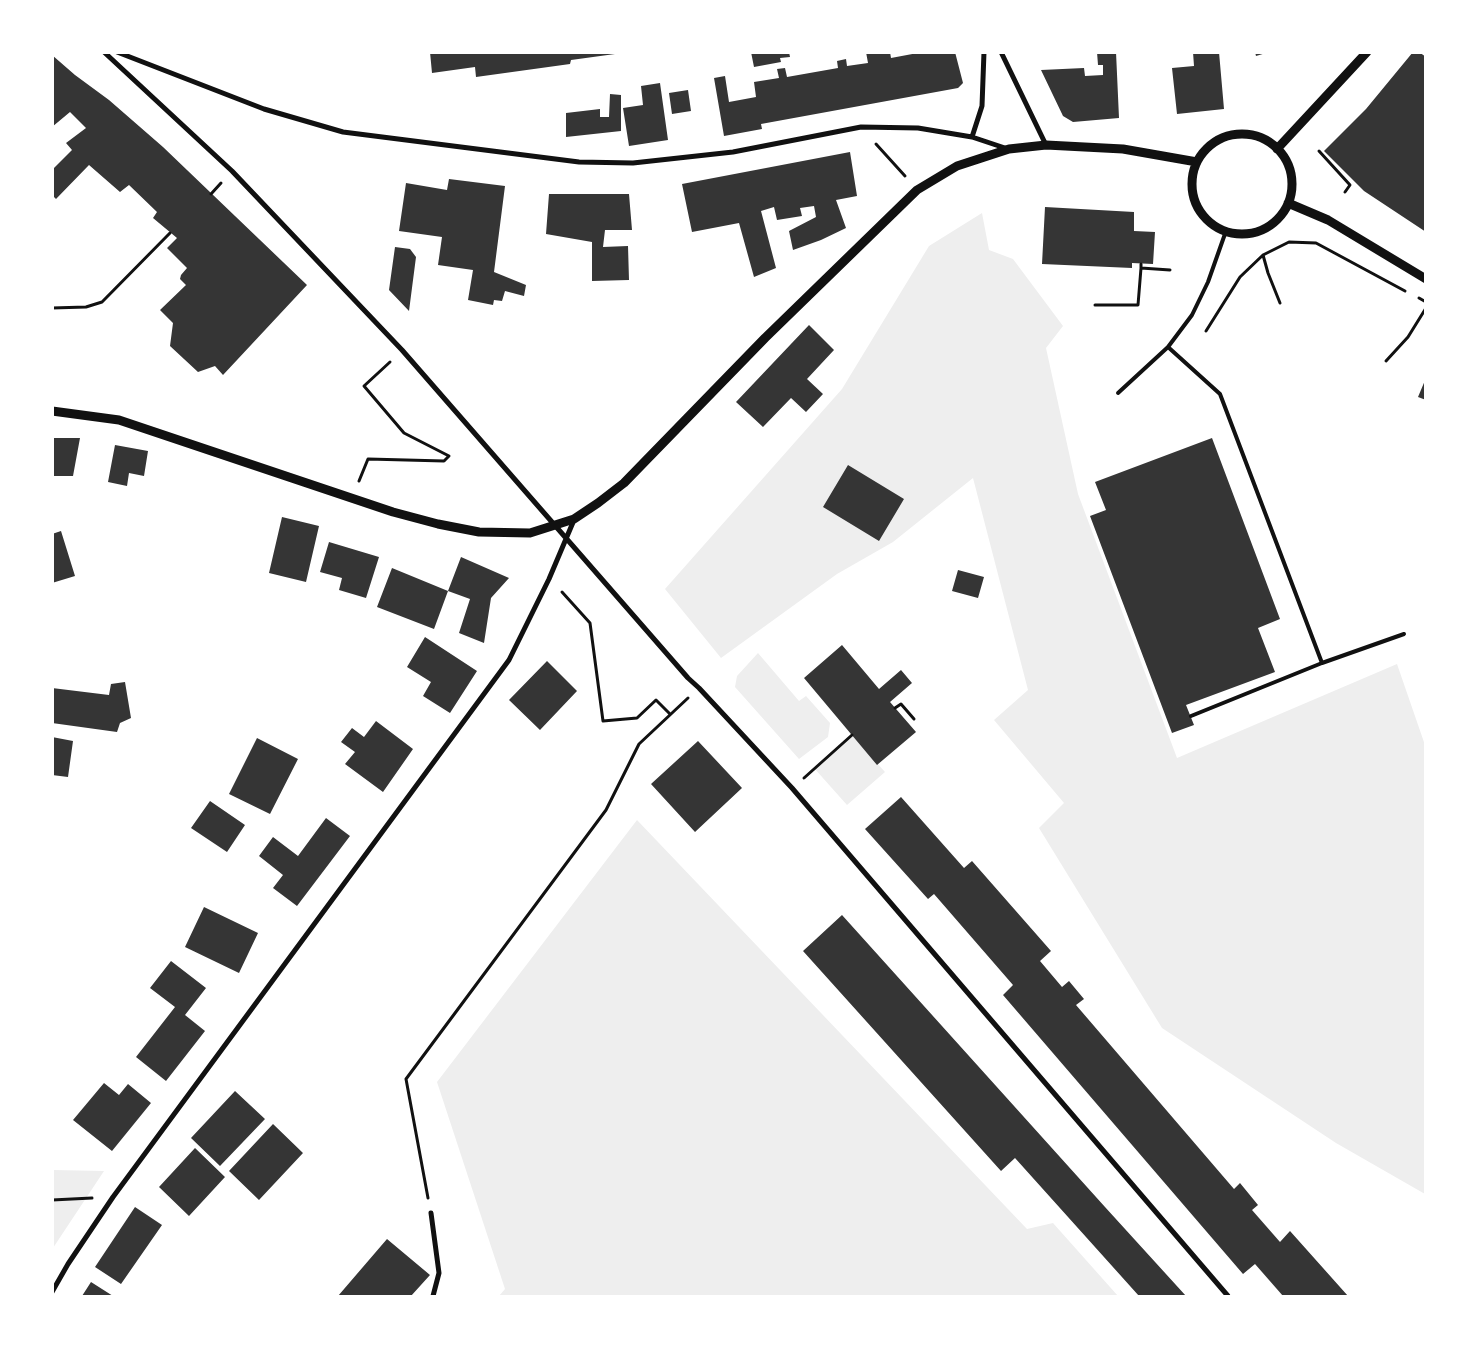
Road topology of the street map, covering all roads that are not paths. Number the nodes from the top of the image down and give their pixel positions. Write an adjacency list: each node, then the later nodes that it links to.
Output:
1 (104, 52): 24 (street)
2 (117, 52): 6 (street)
3 (984, 52): 6 (street)
4 (1000, 52): 7 (street)
5 (1367, 52): 9 (street)
6 (972, 137): 8 (street)
7 (1046, 145): 8 (street); 10 (street)
8 (1009, 149): 17 (street)
9 (1278, 149): 10 (street); 11 (street)
10 (1196, 162): 12 (street)
11 (1288, 203): 12 (street); 13 (street)
12 (1226, 232): 14 (lane)
13 (1426, 279)
14 (1168, 347): 15 (lane); 19 (lane)
15 (1118, 393)
16 (52, 411): 17 (street)
17 (574, 519): 22 (street)
18 (1404, 634): 19 (lane)
19 (1322, 663): 20 (lane)
20 (1191, 716)
21 (431, 1213): 23 (street)
22 (52, 1292)
23 (433, 1296)
24 (1228, 1296)

